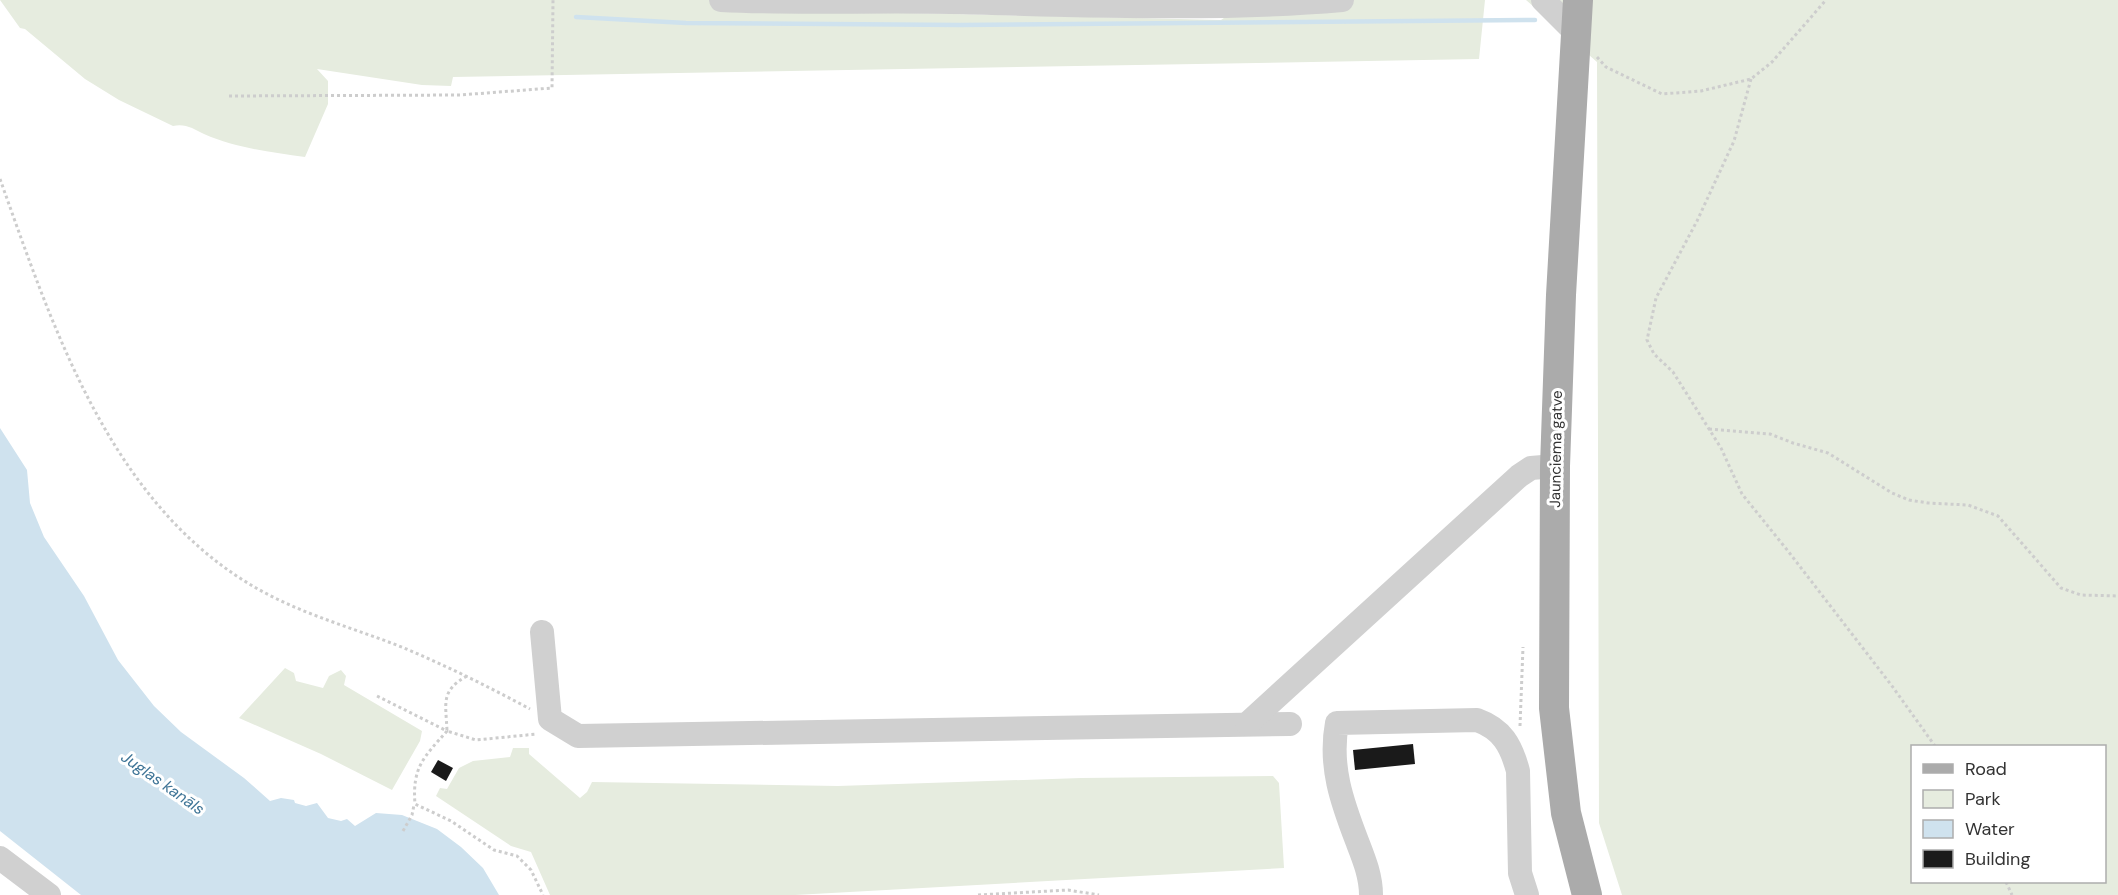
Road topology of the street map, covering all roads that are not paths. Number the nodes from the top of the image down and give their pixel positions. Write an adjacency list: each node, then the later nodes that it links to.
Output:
1 (721, 0): 5 (street)
2 (1342, 0): 7 (street)
3 (1543, 0): 8 (street)
4 (1578, 0): 8 (main road, Jaunciema gatve)
5 (910, 1): 6 (street)
6 (1140, 3): 7 (street)
7 (1274, 3)
8 (1576, 33): 9 (main road, Jaunciema gatve)
9 (1555, 466): 11 (street); 17 (main road, Jaunciema gatve)
10 (542, 632): 11 (street)
11 (1247, 724): 12 (street)
12 (1290, 724)
13 (0, 858): 14 (street)
14 (49, 895)
15 (1371, 895): 16 (street)
16 (1527, 895)
17 (1587, 895)

